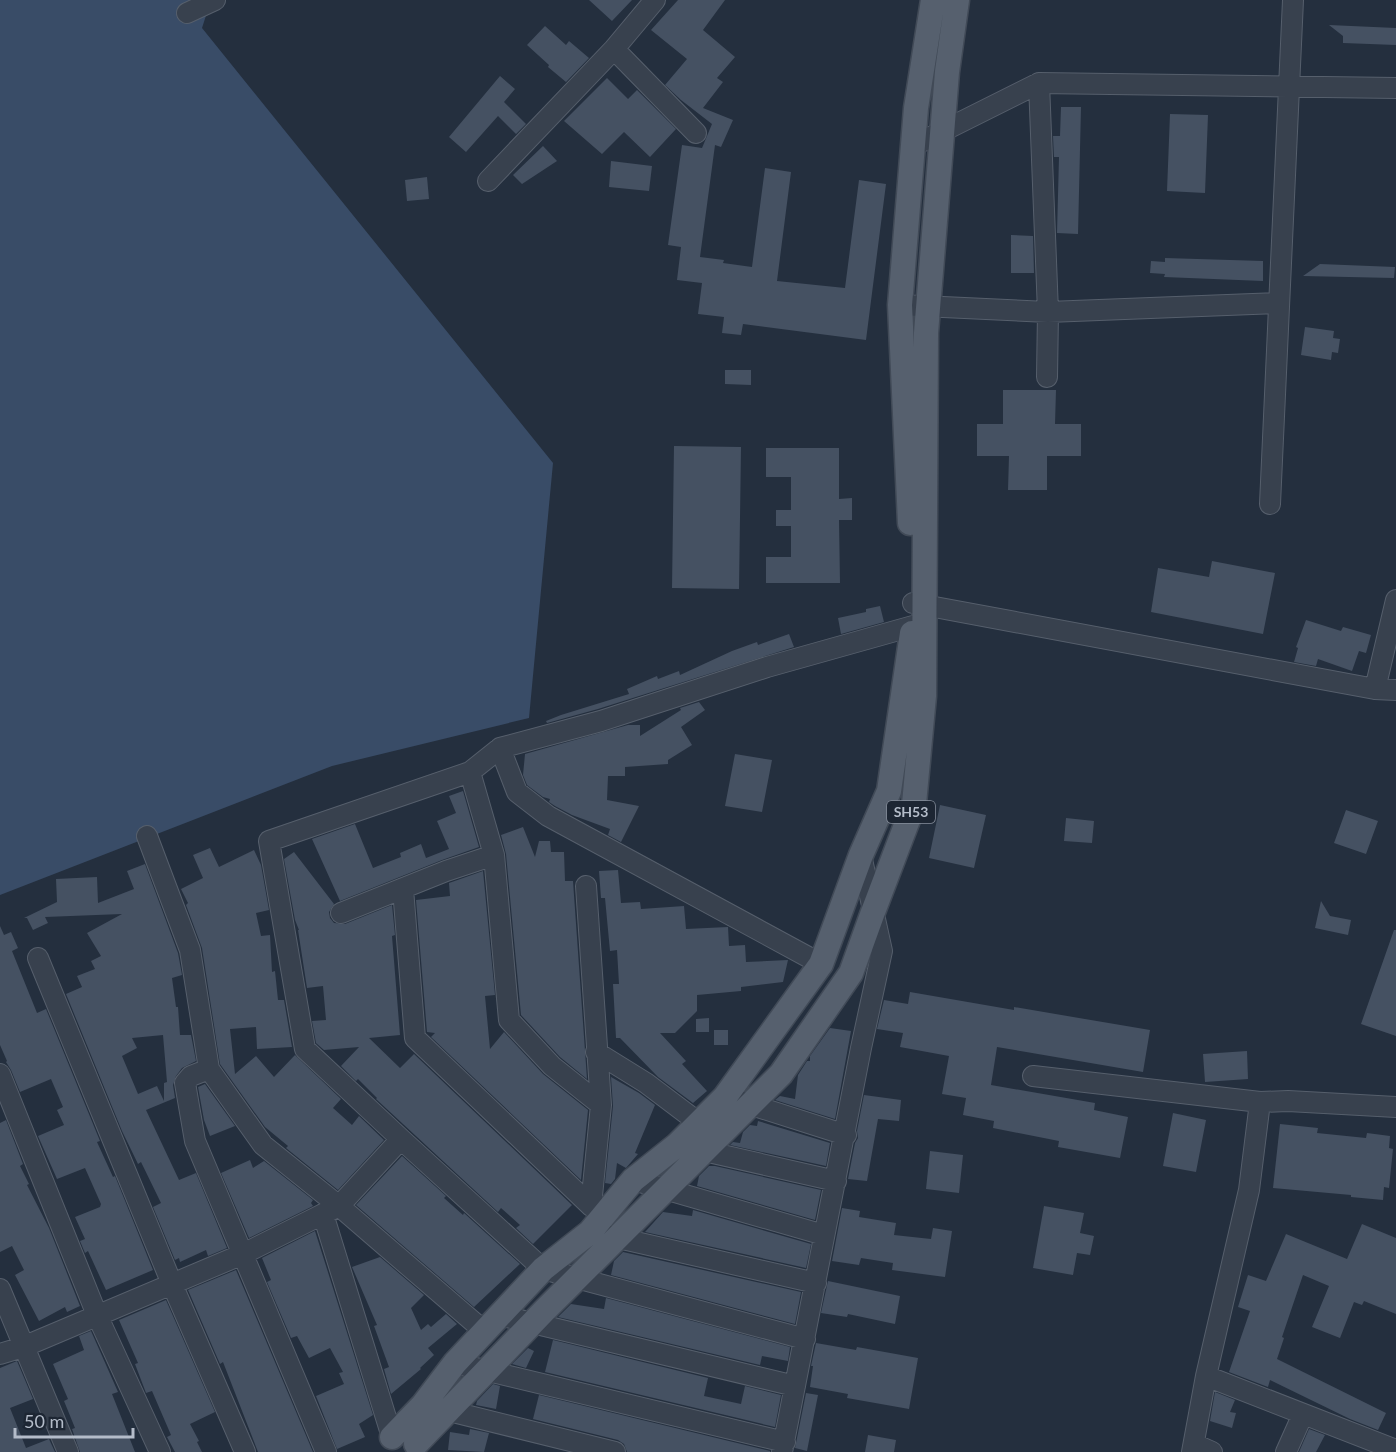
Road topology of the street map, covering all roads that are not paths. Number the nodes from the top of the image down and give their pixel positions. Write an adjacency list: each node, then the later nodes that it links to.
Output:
1 (215, 0): 6 (street)
2 (654, 0): 7 (street)
3 (933, 0): 13 (main road, SH53)
4 (957, 0): 11 (main road, SH53)
5 (1293, 0): 9 (street)
6 (187, 13)
7 (614, 49): 12 (street); 14 (street)
8 (1039, 83): 9 (street); 11 (street); 18 (street)
9 (1290, 86): 10 (street); 15 (street)
10 (1396, 88)
11 (942, 131): 13 (street); 17 (main road, SH53)
12 (696, 133)
13 (915, 145): 16 (main road, SH53)
14 (488, 181)
15 (1279, 303): 18 (street); 20 (street)
16 (900, 304): 17 (street); 22 (main road, SH53)
17 (928, 306): 18 (street); 22 (main road, SH53)
18 (1048, 312): 19 (street)
19 (1047, 377)
20 (1270, 504)
21 (1396, 600): 23 (street)
22 (917, 612): 23 (street); 25 (street); 29 (main road, SH53); 32 (main road, SH53)
23 (1375, 689): 24 (street)
24 (1396, 690)
25 (500, 748): 26 (street); 35 (street)
26 (470, 772): 28 (street); 47 (street)
27 (147, 836): 37 (street)
28 (494, 855): 31 (street); 42 (street)
29 (861, 855): 32 (street); 35 (main road, SH53)
30 (586, 886): 36 (street)
31 (403, 889): 33 (street); 54 (street)
32 (873, 912): 43 (main road, SH53); 46 (street)
33 (341, 913)
34 (38, 958): 61 (street)
35 (821, 964): 40 (main road, SH53)
36 (596, 1052): 42 (street); 45 (street)
37 (209, 1069): 53 (street); 57 (street)
38 (0, 1074): 63 (street)
39 (1032, 1076): 41 (street)
40 (725, 1097): 43 (street); 45 (main road, SH53)
41 (1260, 1102): 44 (street); 71 (street)
42 (601, 1105): 54 (street)
43 (750, 1105): 46 (street); 49 (main road, SH53)
44 (1396, 1107)
45 (699, 1124): 48 (main road, SH53)
46 (846, 1135): 51 (street)
47 (400, 1139): 53 (street); 58 (street)
48 (677, 1145): 49 (street); 50 (main road, SH53)
49 (704, 1151): 51 (street); 52 (main road, SH53)
50 (633, 1180): 52 (street); 54 (main road, SH53)
51 (836, 1181): 55 (street)
52 (665, 1190): 55 (street); 56 (main road, SH53)
53 (331, 1210): 57 (street); 64 (street); 76 (street)
54 (595, 1217): 56 (street); 58 (main road, SH53)
55 (824, 1235): 60 (street)
56 (617, 1238): 59 (main road, SH53); 60 (street)
57 (243, 1254): 61 (street); 84 (street)
58 (543, 1269): 59 (street); 64 (main road, SH53)
59 (577, 1278): 65 (main road, SH53); 66 (street)
60 (816, 1283): 66 (street)
61 (172, 1284): 63 (street); 83 (street)
62 (0, 1289): 67 (street)
63 (97, 1315): 67 (street); 82 (street)
64 (491, 1323): 65 (street); 69 (main road, SH53)
65 (532, 1323): 70 (main road, SH53); 72 (street)
66 (805, 1339): 72 (street)
67 (23, 1347): 68 (street); 81 (street)
68 (0, 1354)
69 (455, 1363): 70 (street); 73 (main road, SH53)
70 (487, 1370): 74 (main road, SH53); 77 (street)
71 (1206, 1376): 75 (street); 79 (street)
72 (795, 1386): 77 (street)
73 (423, 1405): 74 (street); 76 (main road, SH53)
74 (448, 1411): 78 (main road, SH53); 85 (street)
75 (1303, 1414): 80 (street); 87 (street)
76 (385, 1445): 78 (main road)
77 (784, 1447)
78 (418, 1448)
79 (1193, 1448): 86 (street)
80 (1396, 1450)
81 (68, 1452)
82 (160, 1452)
83 (245, 1452)
84 (326, 1452)
85 (615, 1452)
86 (1212, 1452)
87 (1286, 1452)

